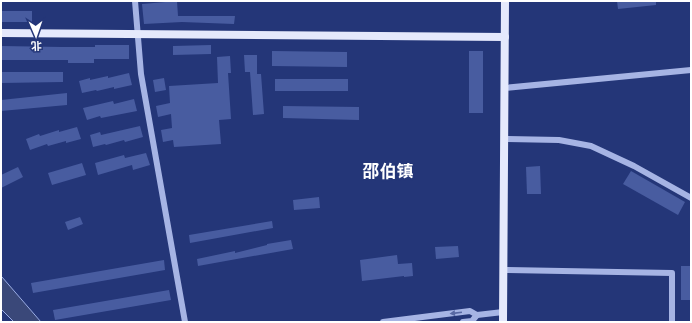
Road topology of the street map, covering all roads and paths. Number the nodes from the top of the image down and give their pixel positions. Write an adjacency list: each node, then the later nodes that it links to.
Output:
1 (135, 1): 4 (street)
2 (505, 1): 5 (main road)
3 (1, 33): 4 (main road)
4 (137, 34): 5 (main road); 13 (street)
5 (505, 37): 7 (main road)
6 (691, 70): 7 (street)
7 (504, 88): 8 (main road)
8 (504, 138): 9 (street); 10 (main road)
9 (691, 198)
10 (503, 270): 11 (main road); 17 (street)
11 (503, 312): 12 (street); 16 (main road)
12 (477, 315): 14 (street, one-way to 14); 15 (street)
13 (185, 322)
14 (382, 322)
15 (463, 322)
16 (503, 322)
17 (672, 322)

